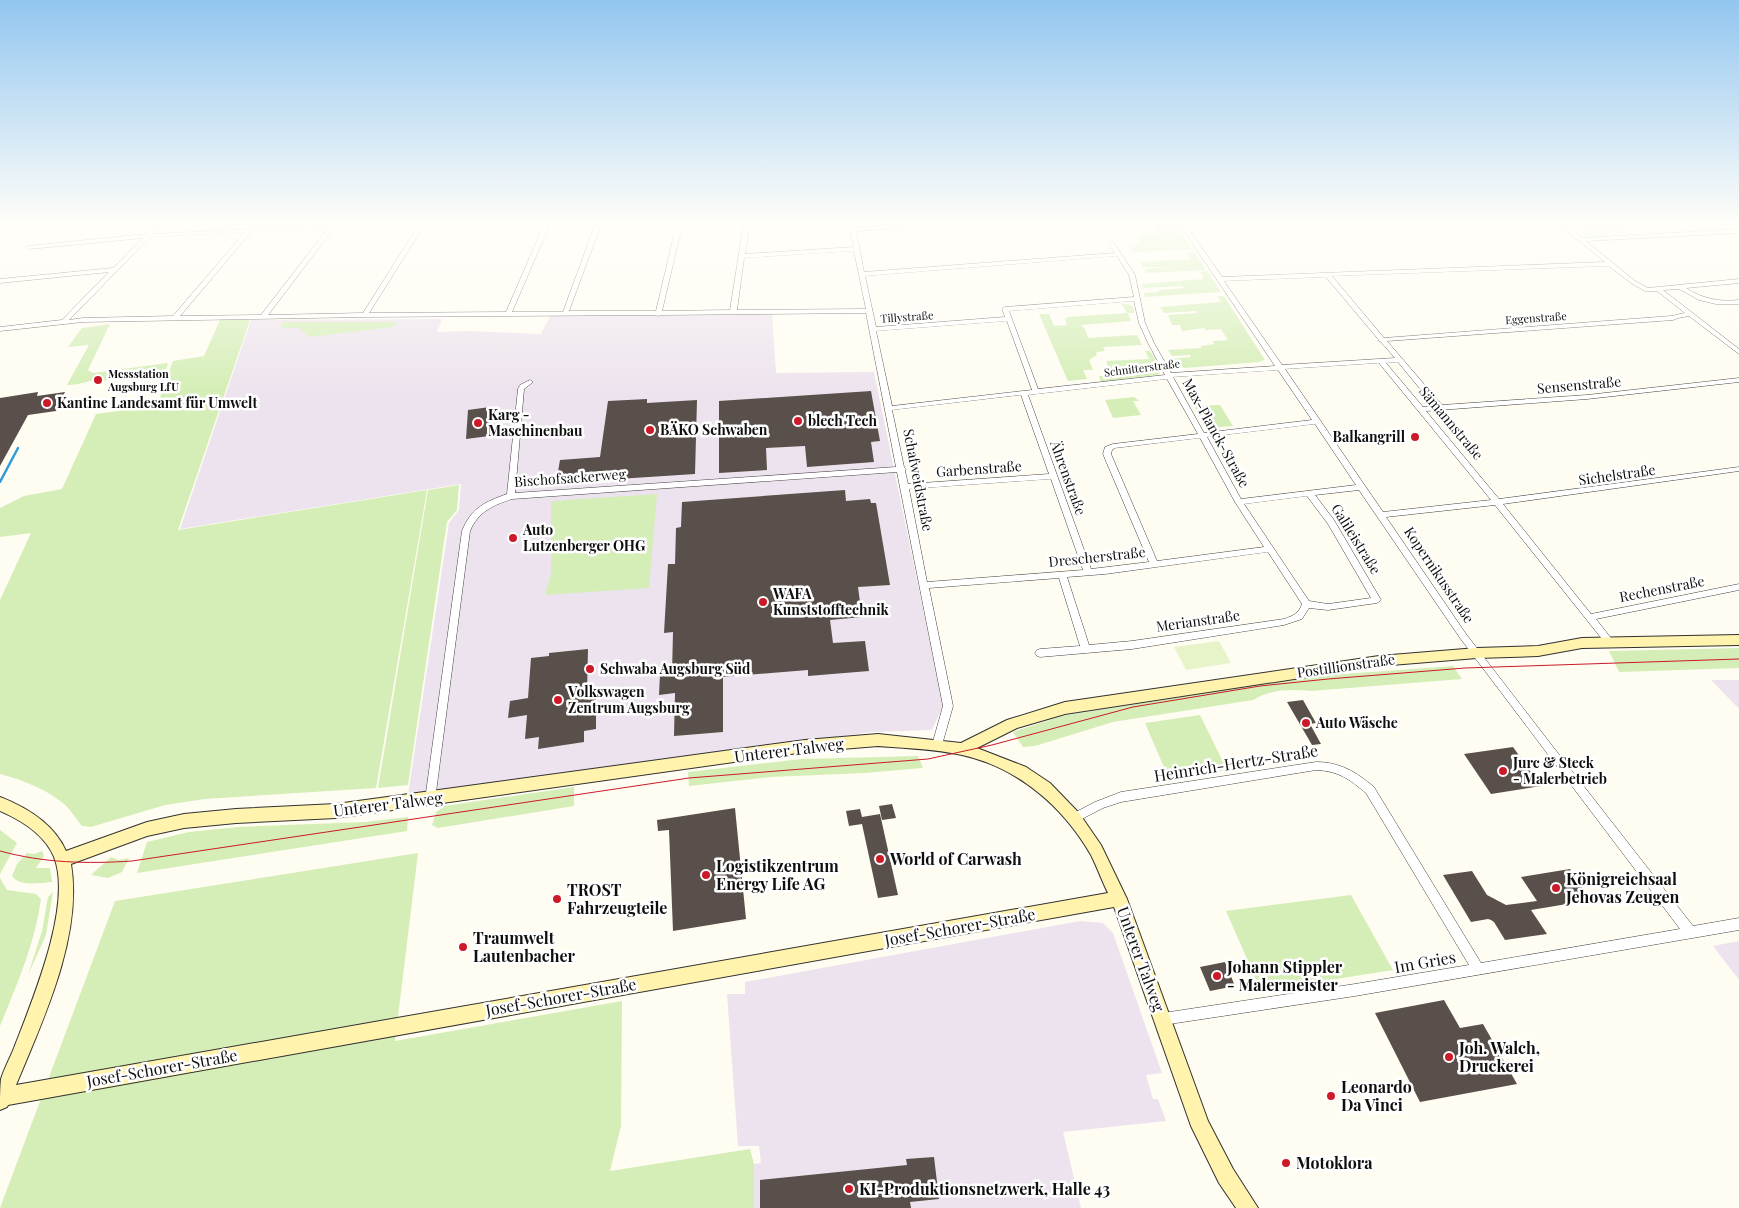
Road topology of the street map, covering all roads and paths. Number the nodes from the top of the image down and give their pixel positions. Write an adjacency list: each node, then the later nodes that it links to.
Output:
1 (19, 278): 16 (street)
2 (106, 278): 33 (street)
3 (209, 278): 31 (street)
4 (292, 278): 30 (street)
5 (388, 278): 29 (street)
6 (523, 278): 25 (street)
7 (578, 278): 26 (street)
8 (667, 278): 27 (street)
9 (738, 278): 24 (street)
10 (863, 278): 23 (street, Schafweidstraße)
11 (1133, 278): 21 (street, Max-Planck-Straße)
12 (1236, 278): 15 (street)
13 (1331, 278): 36 (street, Sämannstraße)
14 (1629, 278): 20 (street)
15 (1219, 279): 40 (street, Kopernikusstraße)
16 (0, 280)
17 (1739, 281): 18 (street)
18 (1680, 287): 19 (street); 22 (street)
19 (1658, 289): 20 (street); 28 (street)
20 (1647, 290)
21 (1137, 299): 32 (street); 41 (street, Max-Planck-Straße)
22 (1739, 302)
23 (869, 311): 24 (street); 35 (street, Schafweidstraße)
24 (733, 313): 27 (street)
25 (508, 314): 26 (street); 29 (street)
26 (565, 314): 27 (street)
27 (658, 314)
28 (1691, 314): 36 (street, Eggenstraße); 37 (street)
29 (365, 315): 30 (street)
30 (263, 317): 31 (street)
31 (175, 318): 33 (street)
32 (1009, 319): 35 (street, Tillystraße); 44 (street)
33 (65, 320): 34 (street)
34 (0, 329)
35 (873, 329): 46 (street, Schafweidstraße)
36 (1381, 340): 38 (street, Sämannstraße)
37 (1739, 352)
38 (1399, 360): 39 (street, Schnitterstraße); 47 (street, Sämannstraße)
39 (1381, 361): 40 (street, Schnitterstraße); 48 (street, Sämannstraße)
40 (1280, 368): 41 (street, Schnitterstraße); 49 (street, Kopernikusstraße)
41 (1171, 376): 44 (street, Schnitterstraße); 50 (street, Max-Planck-Straße)
42 (1739, 380): 47 (street, Sensenstraße)
43 (530, 382): 57 (street)
44 (1036, 392): 45 (street, Schnitterstraße)
45 (1024, 393): 46 (street, Schnitterstraße); 53 (street, Ährenstraße)
46 (890, 408): 51 (street, Schafweidstraße)
47 (1440, 408): 48 (street, Sensenstraße)
48 (1421, 409): 59 (street, Sämannstraße)
49 (1317, 422): 50 (street); 55 (street, Kopernikusstraße)
50 (1203, 435): 58 (street, Max-Planck-Straße); 62 (street)
51 (902, 468): 54 (street, Schafweidstraße); 57 (street, Bischofsackerweg)
52 (1739, 469): 59 (street, Sichelstraße)
53 (1054, 476): 54 (street, Garbenstraße); 63 (street, Ährenstraße)
54 (906, 487): 65 (street, Schafweidstraße)
55 (1361, 487): 56 (street, Galileistraße); 60 (street, Kopernikusstraße)
56 (1309, 494): 58 (street, Galileistraße); 67 (street, Galileistraße)
57 (511, 496): 76 (street, Bischofsackerweg)
58 (1240, 502): 61 (street, Max-Planck-Straße)
59 (1498, 503): 60 (street); 68 (street, Sämannstraße)
60 (1381, 515): 73 (street, Kopernikusstraße)
61 (1271, 549): 62 (street, Drescherstraße); 67 (street)
62 (1154, 565): 63 (street, Drescherstraße)
63 (1088, 572): 64 (street, Drescherstraße)
64 (1062, 575): 65 (street, Drescherstraße); 71 (street)
65 (924, 584): 74 (street, Schafweidstraße)
66 (1739, 587): 68 (street, Rechenstraße)
67 (1306, 604): 71 (street, Merianstraße)
68 (1591, 617): 70 (street, Sämannstraße)
69 (1739, 640): 70 (street, Postillionstraße)
70 (1609, 642): 73 (street, Postillionstraße)
71 (1086, 649): 72 (street, Merianstraße)
72 (1040, 653)
73 (1477, 653): 75 (street, Postillionstraße); 82 (street, Kopernikusstraße)
74 (937, 745): 75 (street, Unterer Talweg); 76 (street, Unterer Talweg)
75 (963, 749): 78 (street, Unterer Talweg)
76 (430, 800): 79 (street, Unterer Talweg)
77 (0, 804): 79 (street)
78 (1074, 818): 80 (street, Unterer Talweg); 83 (street, Heinrich-Hertz-Straße)
79 (62, 860): 85 (street)
80 (1119, 899): 84 (street, Unterer Talweg); 85 (street, Josef-Schorer-Straße)
81 (1739, 924): 82 (street, Im Gries)
82 (1690, 932): 83 (street, Im Gries)
83 (1478, 969): 84 (street, Im Gries)
84 (1163, 1018): 86 (street, Unterer Talweg)
85 (1, 1099)
86 (1248, 1208)

